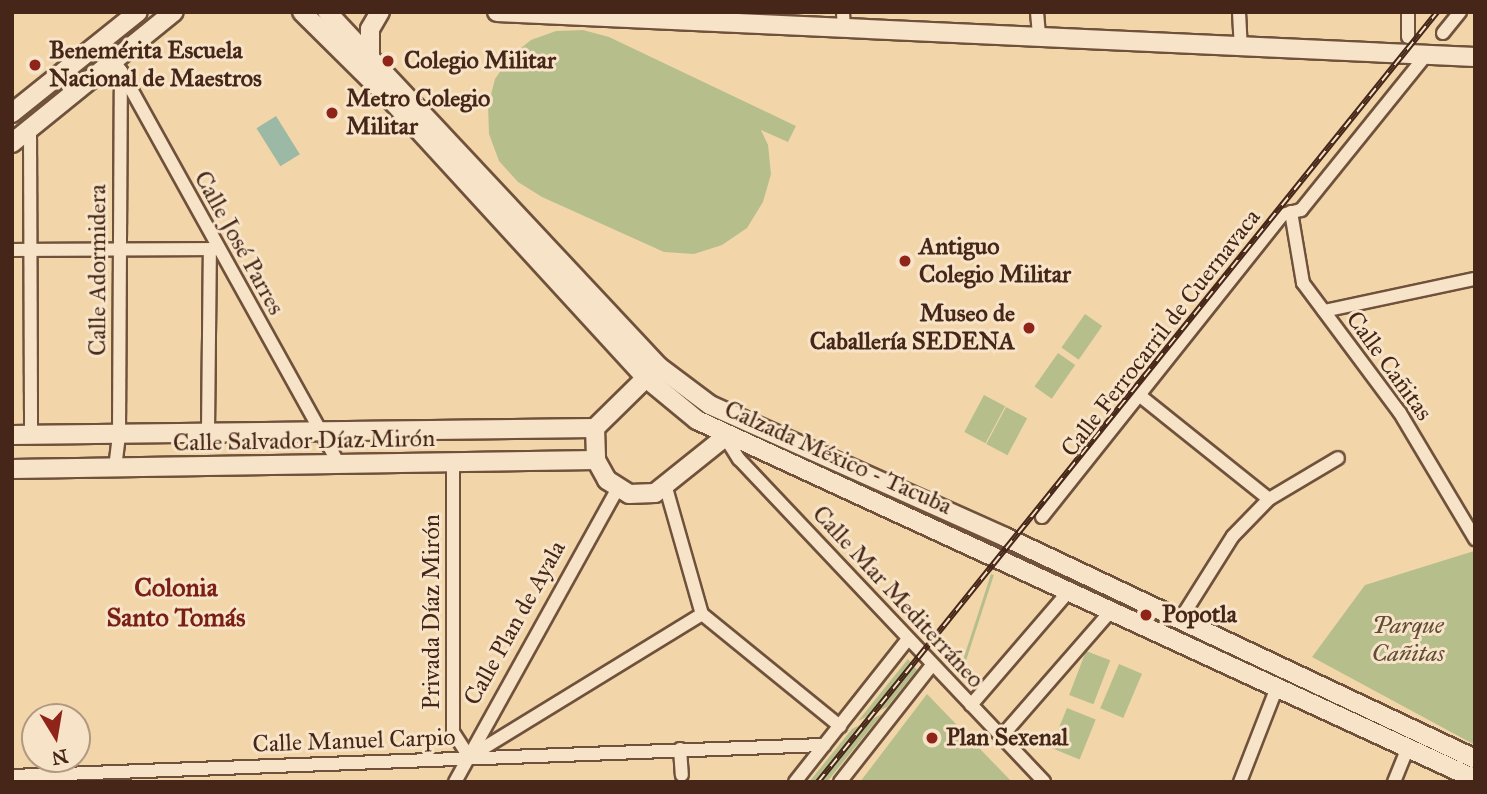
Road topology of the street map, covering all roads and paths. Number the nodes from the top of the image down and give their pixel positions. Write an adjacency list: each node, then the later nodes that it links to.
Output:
1 (138, 12): 16 (main road)
2 (174, 12): 21 (main road)
3 (327, 12): 18 (main road, Calzada México - Tacuba)
4 (380, 12): 18 (main road)
5 (497, 12): 11 (main road)
6 (1037, 12): 14 (street)
7 (1240, 12): 17 (street)
8 (1408, 12): 15 (street)
9 (1460, 12): 13 (street)
10 (306, 13): 34 (main road, Calzada México - Tacuba)
11 (651, 16): 12 (main road)
12 (843, 21): 14 (main road)
13 (1443, 33)
14 (1038, 37): 17 (main road)
15 (1408, 37)
16 (100, 43): 21 (street, Calle José Parres); 22 (main road)
17 (1241, 48): 19 (main road)
18 (370, 55): 34 (main road, Calzada México - Tacuba)
19 (1426, 55): 20 (main road); 27 (street, Calle Ferrocarril de Cuernavaca)
20 (1475, 57)
21 (117, 66): 23 (main road); 30 (street, Calle José Parres); 31 (street, Calle Adormidera)
22 (40, 91): 23 (main road); 24 (main road)
23 (54, 110): 25 (main road)
24 (12, 113)
25 (30, 130): 26 (main road); 29 (street)
26 (12, 144)
27 (1291, 212): 33 (street, Calle Cañitas); 35 (street, Calle Ferrocarril de Cuernavaca)
28 (12, 250): 29 (street)
29 (33, 250): 31 (street); 40 (street)
30 (214, 250): 31 (street); 38 (street); 39 (street, Calle José Parres)
31 (119, 251): 41 (street, Calle Adormidera)
32 (1475, 279): 33 (street)
33 (1324, 311): 57 (street, Calle Cañitas)
34 (652, 372): 36 (main road); 43 (main road, Calzada México - Tacuba); 55 (main road, Calzada México - Tacuba)
35 (1139, 395): 53 (street); 54 (street, Calle Ferrocarril de Cuernavaca)
36 (595, 428): 37 (main road, Calle Salvador Díaz Mirón); 45 (main road)
37 (487, 430): 39 (main road, Calle Salvador Díaz Mirón); 46 (main road)
38 (208, 431): 39 (main road, Calle Salvador Díaz Mirón); 41 (main road, Calle Salvador Díaz Mirón)
39 (321, 432): 48 (street, Calle José Parres)
40 (31, 434): 41 (main road, Calle Salvador Díaz Mirón); 42 (main road, Calle Salvador Díaz Mirón)
41 (119, 434): 49 (street, Calle Adormidera)
42 (12, 435)
43 (725, 437): 52 (main road); 56 (main road, Calzada México - Tacuba); 64 (street, Calle Mar Mediterráneo)
44 (1338, 458): 53 (street)
45 (596, 460): 46 (main road, Calle Salvador Díaz Mirón); 51 (main road)
46 (487, 462): 47 (main road, Calle Salvador Díaz Mirón)
47 (453, 463): 48 (main road, Calle Salvador Díaz Mirón); 73 (street, Privada Díaz Mirón)
48 (339, 464): 49 (main road, Calle Salvador Díaz Mirón)
49 (114, 468): 50 (main road, Calle Salvador Díaz Mirón)
50 (12, 470)
51 (618, 488): 52 (main road); 73 (street, Calle Plan de Ayala)
52 (666, 488): 62 (street)
53 (1269, 499): 63 (street)
54 (1042, 517)
55 (971, 522): 56 (main road); 58 (main road, Calzada México - Tacuba)
56 (957, 539): 59 (main road, Calzada México - Tacuba)
57 (1475, 539)
58 (1047, 558): 59 (main road); 63 (main road, Calzada México - Tacuba)
59 (1038, 577): 60 (main road, Calzada México - Tacuba)
60 (1069, 591): 61 (main road, Calzada México - Tacuba); 67 (street)
61 (1111, 611): 66 (main road, Calzada México - Tacuba); 69 (street)
62 (702, 614): 68 (street); 73 (street)
63 (1180, 620): 74 (main road, Calzada México - Tacuba)
64 (907, 640): 65 (street, Calle Mar Mediterráneo); 68 (street)
65 (933, 665): 67 (street, Calle Mar Mediterráneo); 80 (street)
66 (1277, 687): 71 (main road, Calzada México - Tacuba); 82 (street)
67 (971, 705): 69 (street, Calle Mar Mediterráneo)
68 (840, 726): 70 (street)
69 (1001, 737): 81 (street, Calle Mar Mediterráneo)
70 (824, 745): 72 (street, Calle Manuel Carpio); 79 (street)
71 (1408, 747): 77 (main road, Calzada México - Tacuba); 83 (street)
72 (680, 749): 73 (street, Calle Manuel Carpio); 75 (street)
73 (469, 757): 76 (street, Calle Manuel Carpio); 78 (street, Calle Plan de Ayala)
74 (1475, 759)
75 (682, 775)
76 (12, 776)
77 (1475, 779)
78 (455, 782)
79 (794, 782)
80 (840, 782)
81 (1044, 782)
82 (1240, 782)
83 (1394, 782)

